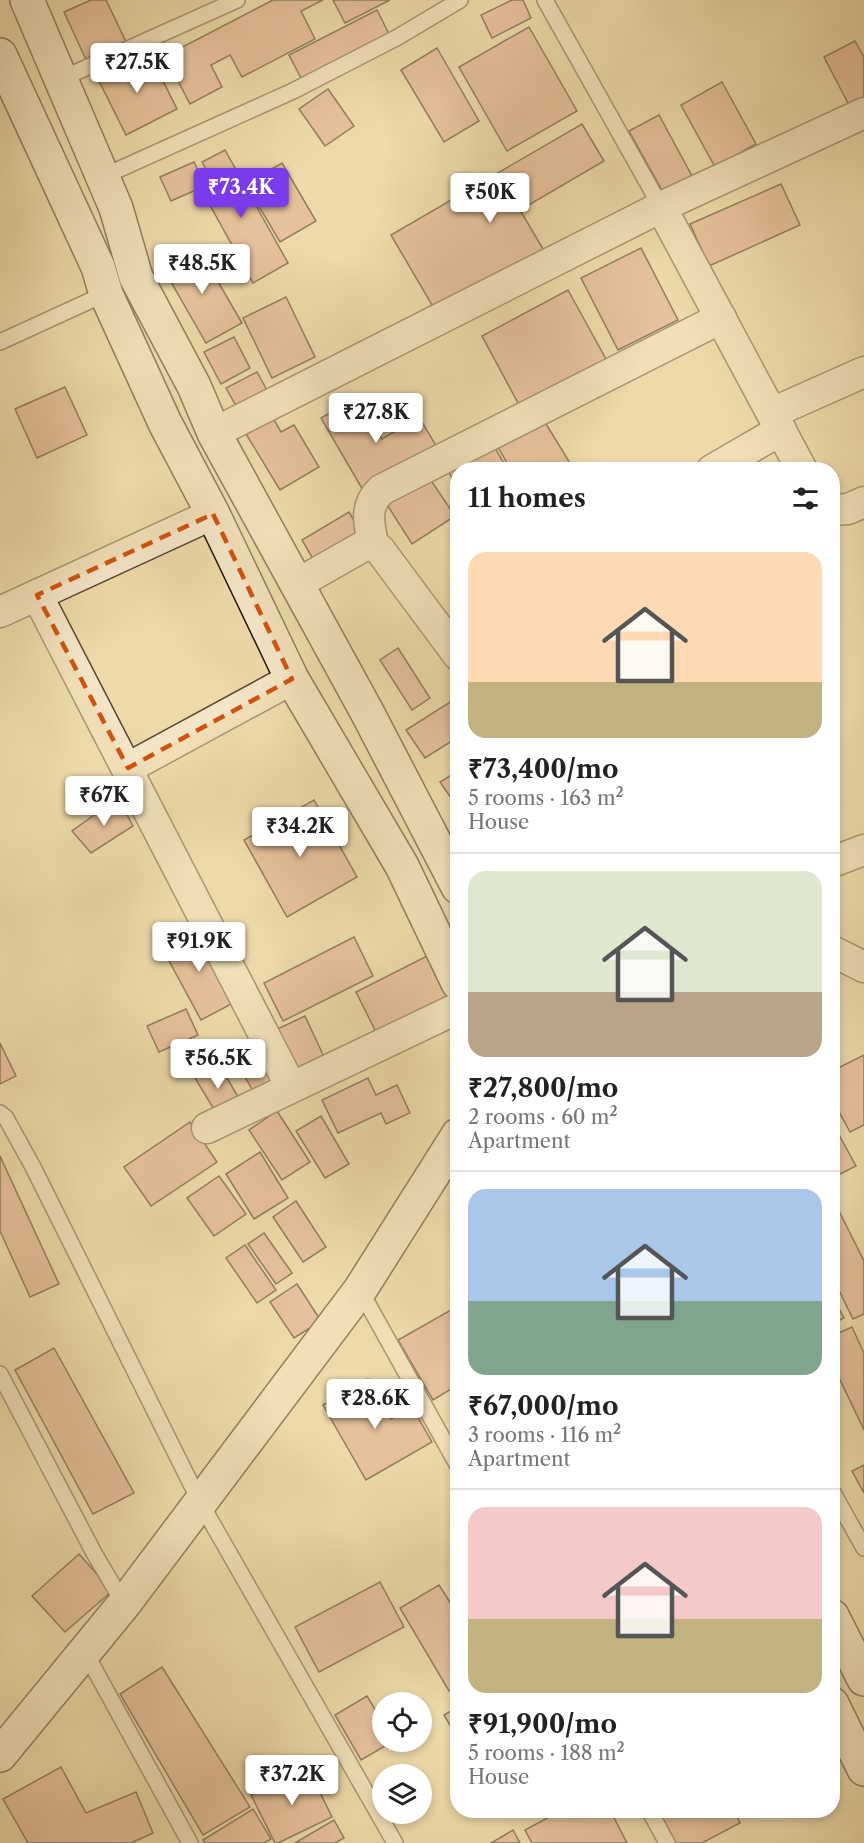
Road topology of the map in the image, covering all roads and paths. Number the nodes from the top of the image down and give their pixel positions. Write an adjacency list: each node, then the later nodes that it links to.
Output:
1 (27, 0): 6 (main road)
2 (237, 0): 6 (lane)
3 (460, 0): 8 (lane)
4 (545, 0): 9 (lane)
5 (0, 55): 11 (main road)
6 (61, 79): 8 (main road)
7 (864, 113): 9 (street)
8 (102, 177): 10 (main road)
9 (661, 207): 12 (street); 16 (street)
10 (136, 278): 11 (lane); 16 (main road)
11 (106, 294): 13 (lane); 21 (main road)
12 (721, 318): 15 (street); 22 (street)
13 (0, 342)
14 (864, 372): 15 (street)
15 (777, 422): 17 (street); 18 (street)
16 (214, 432): 23 (main road)
17 (723, 462)
18 (798, 462)
19 (864, 502): 20 (street)
20 (840, 510)
21 (213, 514): 24 (street); 27 (main road)
22 (372, 544): 23 (street); 26 (street)
23 (297, 584): 31 (main road)
24 (37, 596): 25 (street); 28 (street)
25 (0, 612)
26 (447, 622)
27 (292, 679): 28 (street); 33 (main road)
28 (128, 768): 36 (street)
29 (864, 850): 30 (street)
30 (840, 859)
31 (450, 872)
32 (840, 955): 34 (street)
33 (450, 966)
34 (864, 967)
35 (450, 1012): 36 (street)
36 (291, 1087): 38 (street)
37 (0, 1113): 43 (lane)
38 (207, 1128)
39 (450, 1148): 40 (main road)
40 (360, 1290): 42 (lane); 43 (main road)
41 (0, 1374): 46 (lane)
42 (450, 1452)
43 (200, 1502): 46 (main road); 55 (lane)
44 (840, 1505): 45 (lane)
45 (864, 1548)
46 (124, 1604): 48 (main road)
47 (840, 1632): 49 (main road)
48 (85, 1652): 51 (main road); 54 (lane)
49 (864, 1679)
50 (840, 1720): 52 (main road)
51 (0, 1755)
52 (864, 1769)
53 (653, 1818): 56 (lane)
54 (190, 1843)
55 (395, 1843)
56 (667, 1843)

